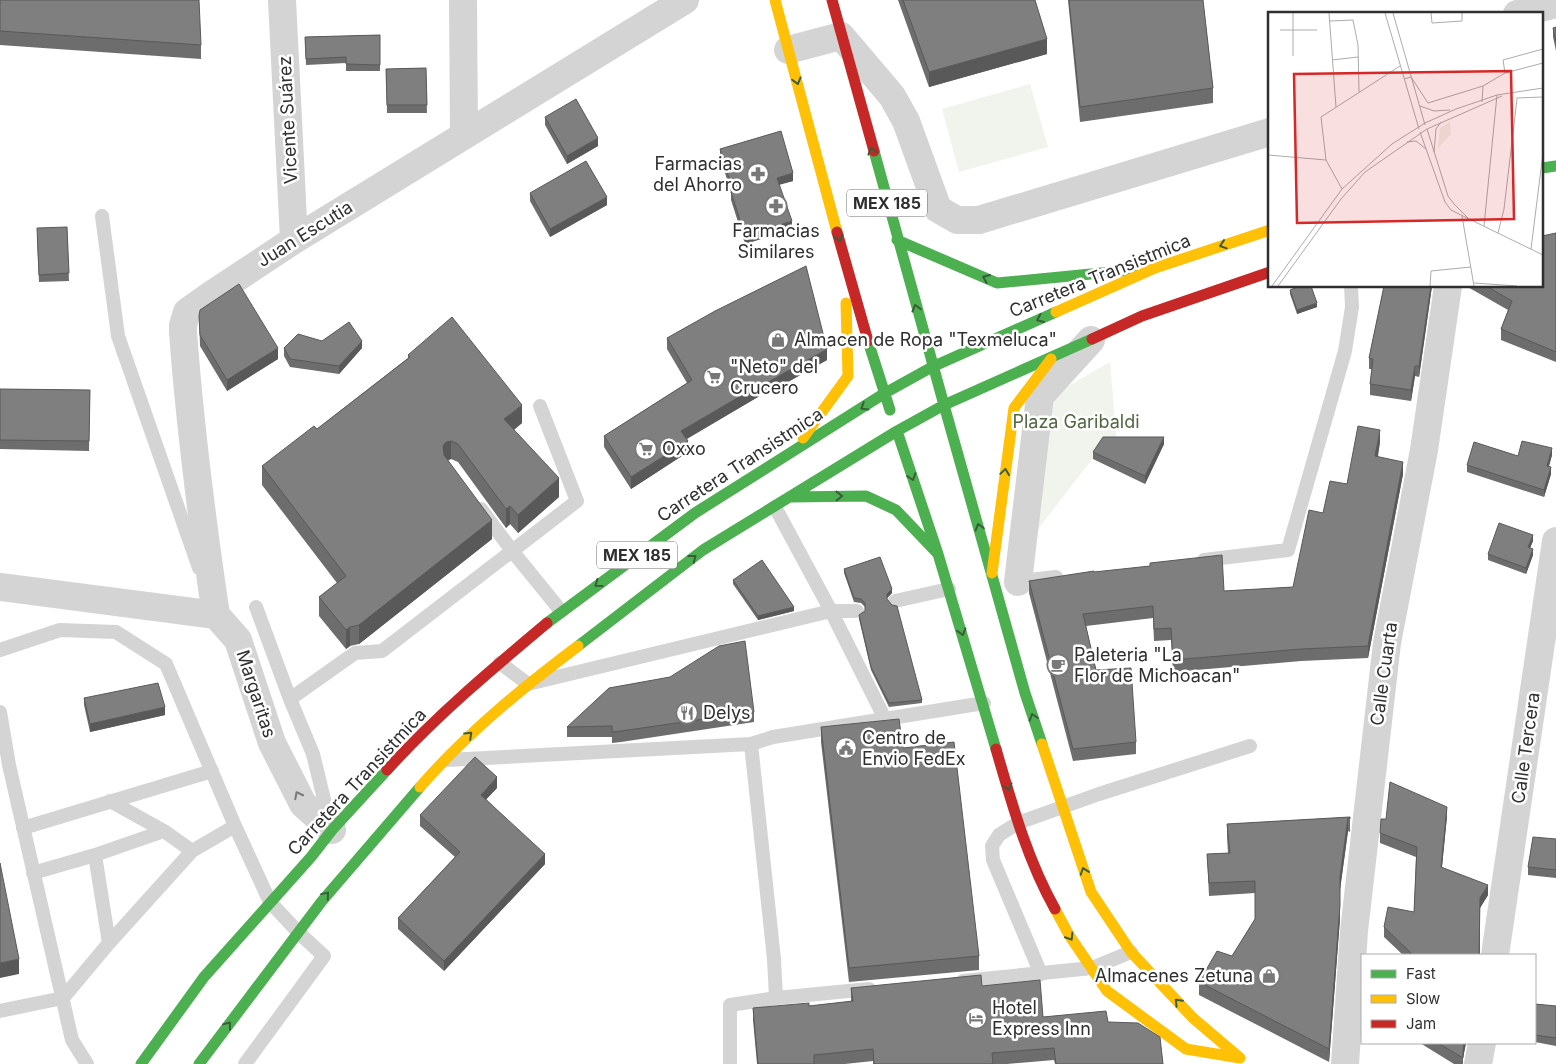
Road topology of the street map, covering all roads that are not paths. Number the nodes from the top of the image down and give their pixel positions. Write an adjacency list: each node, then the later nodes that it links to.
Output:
1 (282, 0): 14 (street, Vicente Suárez)
2 (463, 0): 11 (street)
3 (685, 0): 11 (street, Juan Escutia)
4 (775, 0): 9 (main road, MEX 185)
5 (832, 0): 8 (main road, MEX 185)
6 (1556, 4): 7 (street)
7 (1525, 12)
8 (841, 36): 9 (street); 10 (street); 15 (main road, MEX 185, one-way to 8)
9 (788, 50): 16 (main road, MEX 185, one-way to 16)
10 (1268, 133)
11 (464, 135): 14 (street, Juan Escutia)
12 (102, 216): 45 (lane)
13 (1268, 231): 17 (main road, Carretera Transistmica / MEX 185, one-way to 17)
14 (294, 240): 45 (street, Juan Escutia)
15 (897, 240): 17 (main road, one-way to 15); 23 (main road, MEX 185, one-way to 15)
16 (845, 262): 24 (main road, MEX 185); 28 (main road)
17 (1155, 268): 23 (main road, Carretera Transistmica / MEX 185, one-way to 23)
18 (1268, 273): 21 (main road, MEX 185)
19 (1351, 288): 35 (lane)
20 (1448, 288): 89 (street, Calle Cuarta)
21 (1090, 340): 22 (main road, MEX 185); 37 (street)
22 (1053, 357): 25 (main road, MEX 185); 37 (main road, one-way to 22)
23 (932, 366): 24 (main road, Carretera Transistmica / MEX 185); 25 (main road, MEX 185)
24 (885, 393): 27 (main road, MEX 185); 28 (main road, Carretera Transistmica / MEX 185, one-way to 28)
25 (944, 405): 27 (main road, MEX 185); 37 (main road, one-way to 25)
26 (540, 406): 33 (lane)
27 (897, 430): 29 (main road, MEX 185); 34 (main road, one-way to 34)
28 (794, 450): 43 (main road, Carretera Transistmica / MEX 185, one-way to 43)
29 (790, 497): 31 (main road, MEX 185); 34 (main road, one-way to 34)
30 (474, 498): 33 (lane)
31 (775, 506): 42 (lane); 48 (main road, MEX 185, one-way to 31)
32 (1556, 541): 71 (street, Calle Tercera)
33 (513, 552): 43 (lane); 49 (lane)
34 (938, 554): 39 (main road)
35 (1192, 561)
36 (1067, 576): 37 (lane)
37 (1002, 579): 58 (main road, one-way to 37)
38 (0, 587): 45 (street)
39 (949, 589): 40 (lane); 50 (main road, one-way to 50)
40 (895, 601)
41 (256, 607): 49 (lane)
42 (831, 610): 44 (lane); 48 (lane); 52 (lane)
43 (561, 611): 47 (main road, Carretera Transistmica / MEX 185)
44 (858, 612)
45 (216, 615): 62 (street, Margaritas, one-way to 45)
46 (0, 650): 56 (lane)
47 (500, 663): 48 (lane); 62 (main road, Carretera Transistmica / MEX 185)
48 (528, 684): 55 (main road, MEX 185, one-way to 48)
49 (290, 699): 62 (lane)
50 (984, 703): 52 (lane); 59 (main road, one-way to 59)
51 (0, 712): 61 (lane)
52 (885, 719): 53 (lane)
53 (751, 744): 55 (lane); 77 (lane)
54 (1250, 746): 58 (lane)
55 (443, 760): 68 (main road, MEX 185, one-way to 55)
56 (212, 771): 57 (lane); 60 (lane)
57 (110, 801): 61 (lane); 63 (lane)
58 (1062, 807): 59 (lane); 70 (main road, one-way to 58)
59 (1018, 822): 72 (main road, one-way to 72); 73 (lane)
60 (235, 826): 64 (lane); 67 (lane)
61 (23, 828): 66 (lane)
62 (332, 830): 67 (main road, Carretera Transistmica / MEX 185)
63 (164, 831): 64 (lane); 65 (lane)
64 (192, 851): 69 (lane)
65 (95, 855): 66 (lane); 69 (lane)
66 (33, 874): 76 (lane)
67 (270, 902): 68 (lane); 84 (main road, Carretera Transistmica / MEX 185)
68 (298, 932): 85 (main road, MEX 185, one-way to 68); 86 (lane)
69 (109, 943): 76 (lane)
70 (1131, 952): 72 (lane); 79 (main road, one-way to 70)
71 (1495, 954)
72 (1092, 968): 73 (lane); 81 (main road)
73 (1041, 974): 74 (lane)
74 (952, 982)
75 (884, 988): 77 (lane)
76 (63, 998): 78 (lane); 83 (lane)
77 (776, 998): 87 (lane)
78 (0, 1011)
79 (1193, 1018): 81 (street); 82 (main road)
80 (1482, 1044): 90 (street)
81 (1187, 1056): 82 (main road)
82 (1240, 1058): 88 (main road)
83 (87, 1064)
84 (141, 1064)
85 (199, 1064)
86 (245, 1064)
87 (730, 1064)
88 (1251, 1064)
89 (1345, 1064)
90 (1478, 1064)

